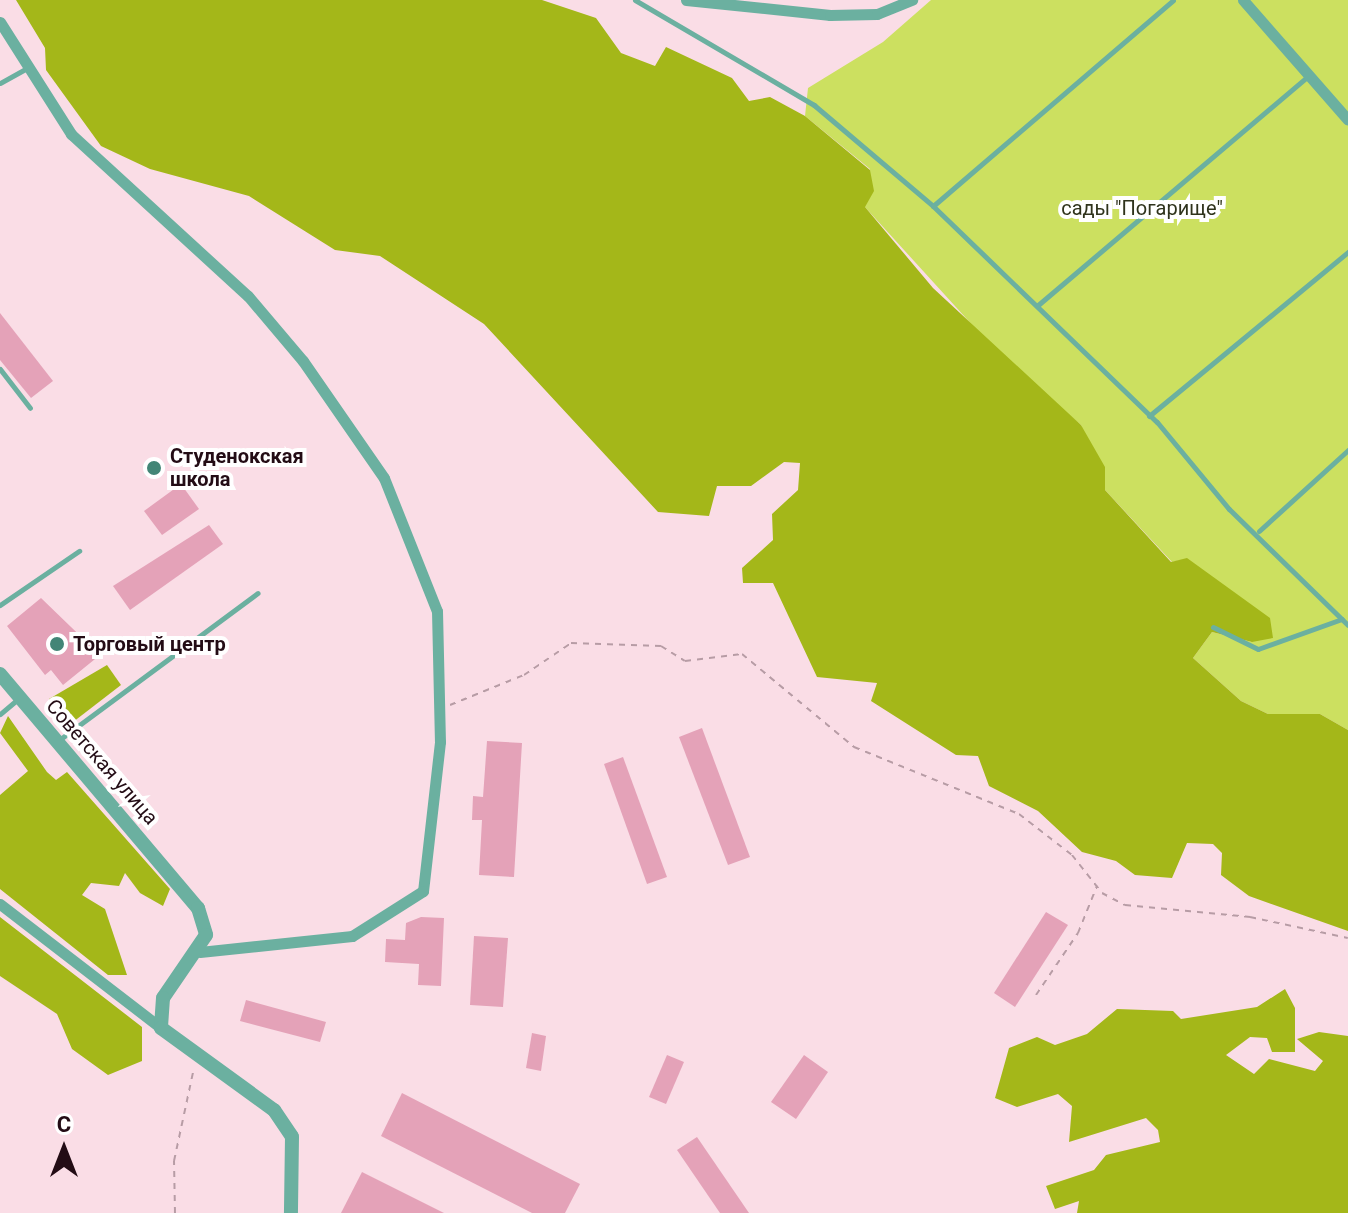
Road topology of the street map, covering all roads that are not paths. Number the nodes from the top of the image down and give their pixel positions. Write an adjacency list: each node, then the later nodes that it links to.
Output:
1 (635, 0): 11 (lane)
2 (686, 0): 3 (street)
3 (912, 0)
4 (1173, 0): 11 (lane)
5 (1243, 0): 8 (street)
6 (0, 22): 7 (street)
7 (28, 68): 9 (lane); 30 (street)
8 (1309, 76): 10 (street); 13 (lane)
9 (0, 83)
10 (1348, 120)
11 (933, 206): 13 (lane)
12 (1348, 252): 16 (lane)
13 (1038, 305): 16 (lane)
14 (0, 369): 15 (lane)
15 (30, 408)
16 (1148, 416): 18 (lane)
17 (1348, 450): 18 (lane)
18 (1259, 531): 22 (lane)
19 (79, 551): 21 (lane)
20 (258, 593): 28 (lane)
21 (0, 605)
22 (1342, 619): 23 (lane); 24 (lane)
23 (1348, 625)
24 (1213, 627)
25 (0, 674): 26 (street, Советская улица)
26 (20, 697): 27 (lane); 28 (street, Советская улица)
27 (0, 714)
28 (58, 741): 30 (street, Советская улица)
29 (0, 904): 31 (street)
30 (200, 952): 31 (street)
31 (161, 1028): 32 (street)
32 (291, 1213)

